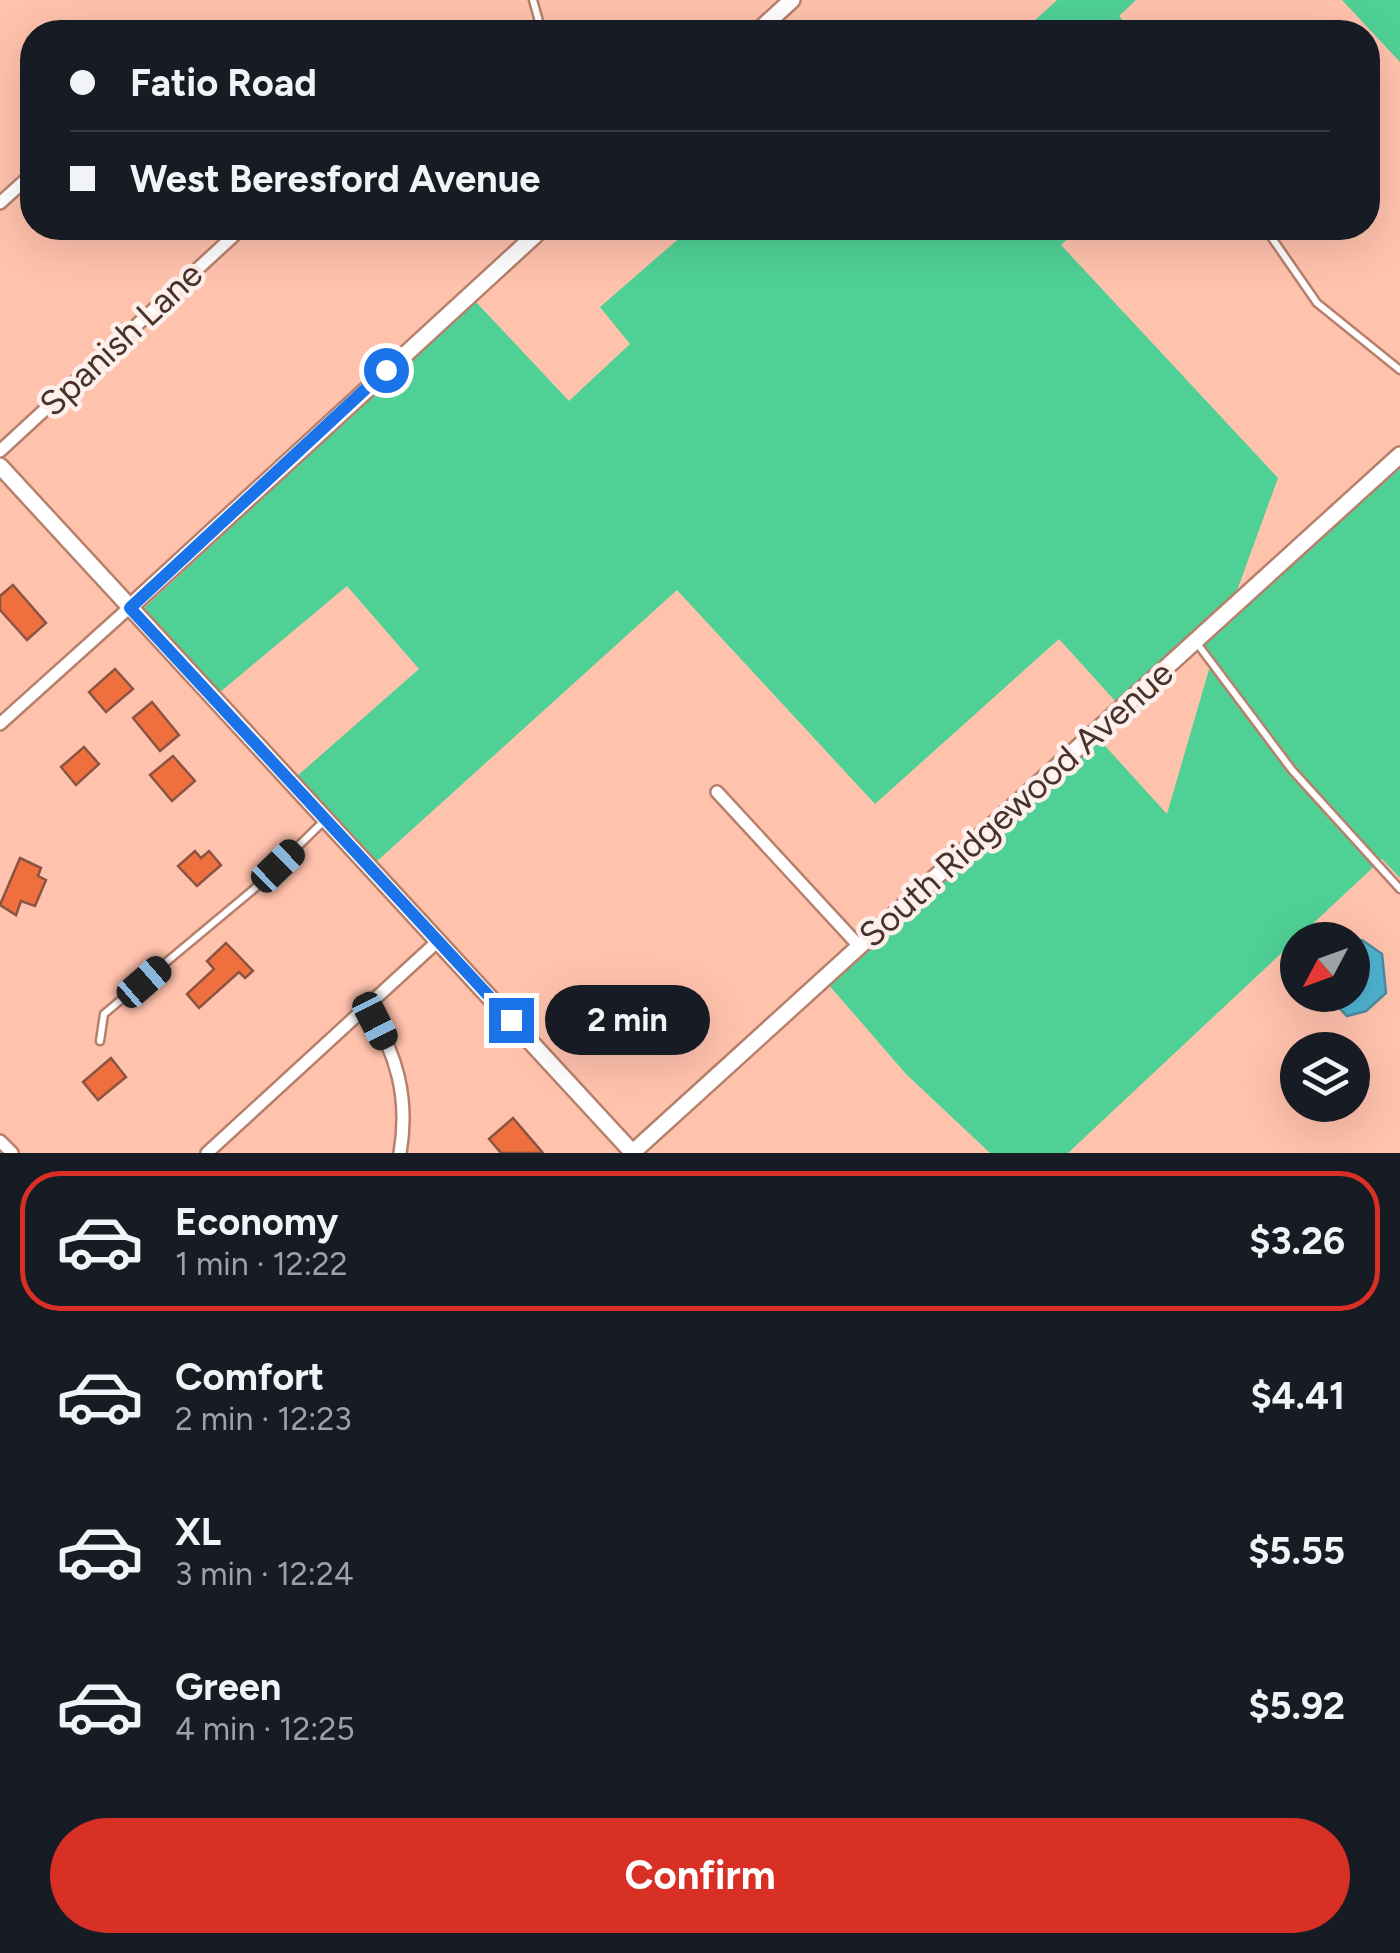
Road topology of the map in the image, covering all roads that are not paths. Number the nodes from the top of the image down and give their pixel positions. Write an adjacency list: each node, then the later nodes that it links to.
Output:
1 (792, 0): 2 (street)
2 (770, 20)
3 (20, 185): 4 (street)
4 (0, 203)
5 (229, 240): 9 (street, Spanish Lane)
6 (530, 240): 12 (street)
7 (1273, 240): 8 (lane)
8 (1400, 370)
9 (0, 450)
10 (1400, 454): 13 (street, South Ridgewood Avenue)
11 (0, 466): 12 (street)
12 (130, 608): 14 (street); 16 (street)
13 (1195, 641): 17 (lane); 19 (street, South Ridgewood Avenue)
14 (0, 724)
15 (717, 792): 19 (street)
16 (326, 820): 18 (street); 21 (lane)
17 (1400, 889)
18 (438, 941): 20 (street); 26 (street)
19 (859, 946): 26 (street, South Ridgewood Avenue)
20 (364, 1008): 24 (street); 25 (street)
21 (100, 1041)
22 (0, 1142): 23 (street)
23 (12, 1153)
24 (208, 1153)
25 (400, 1153)
26 (633, 1153)

